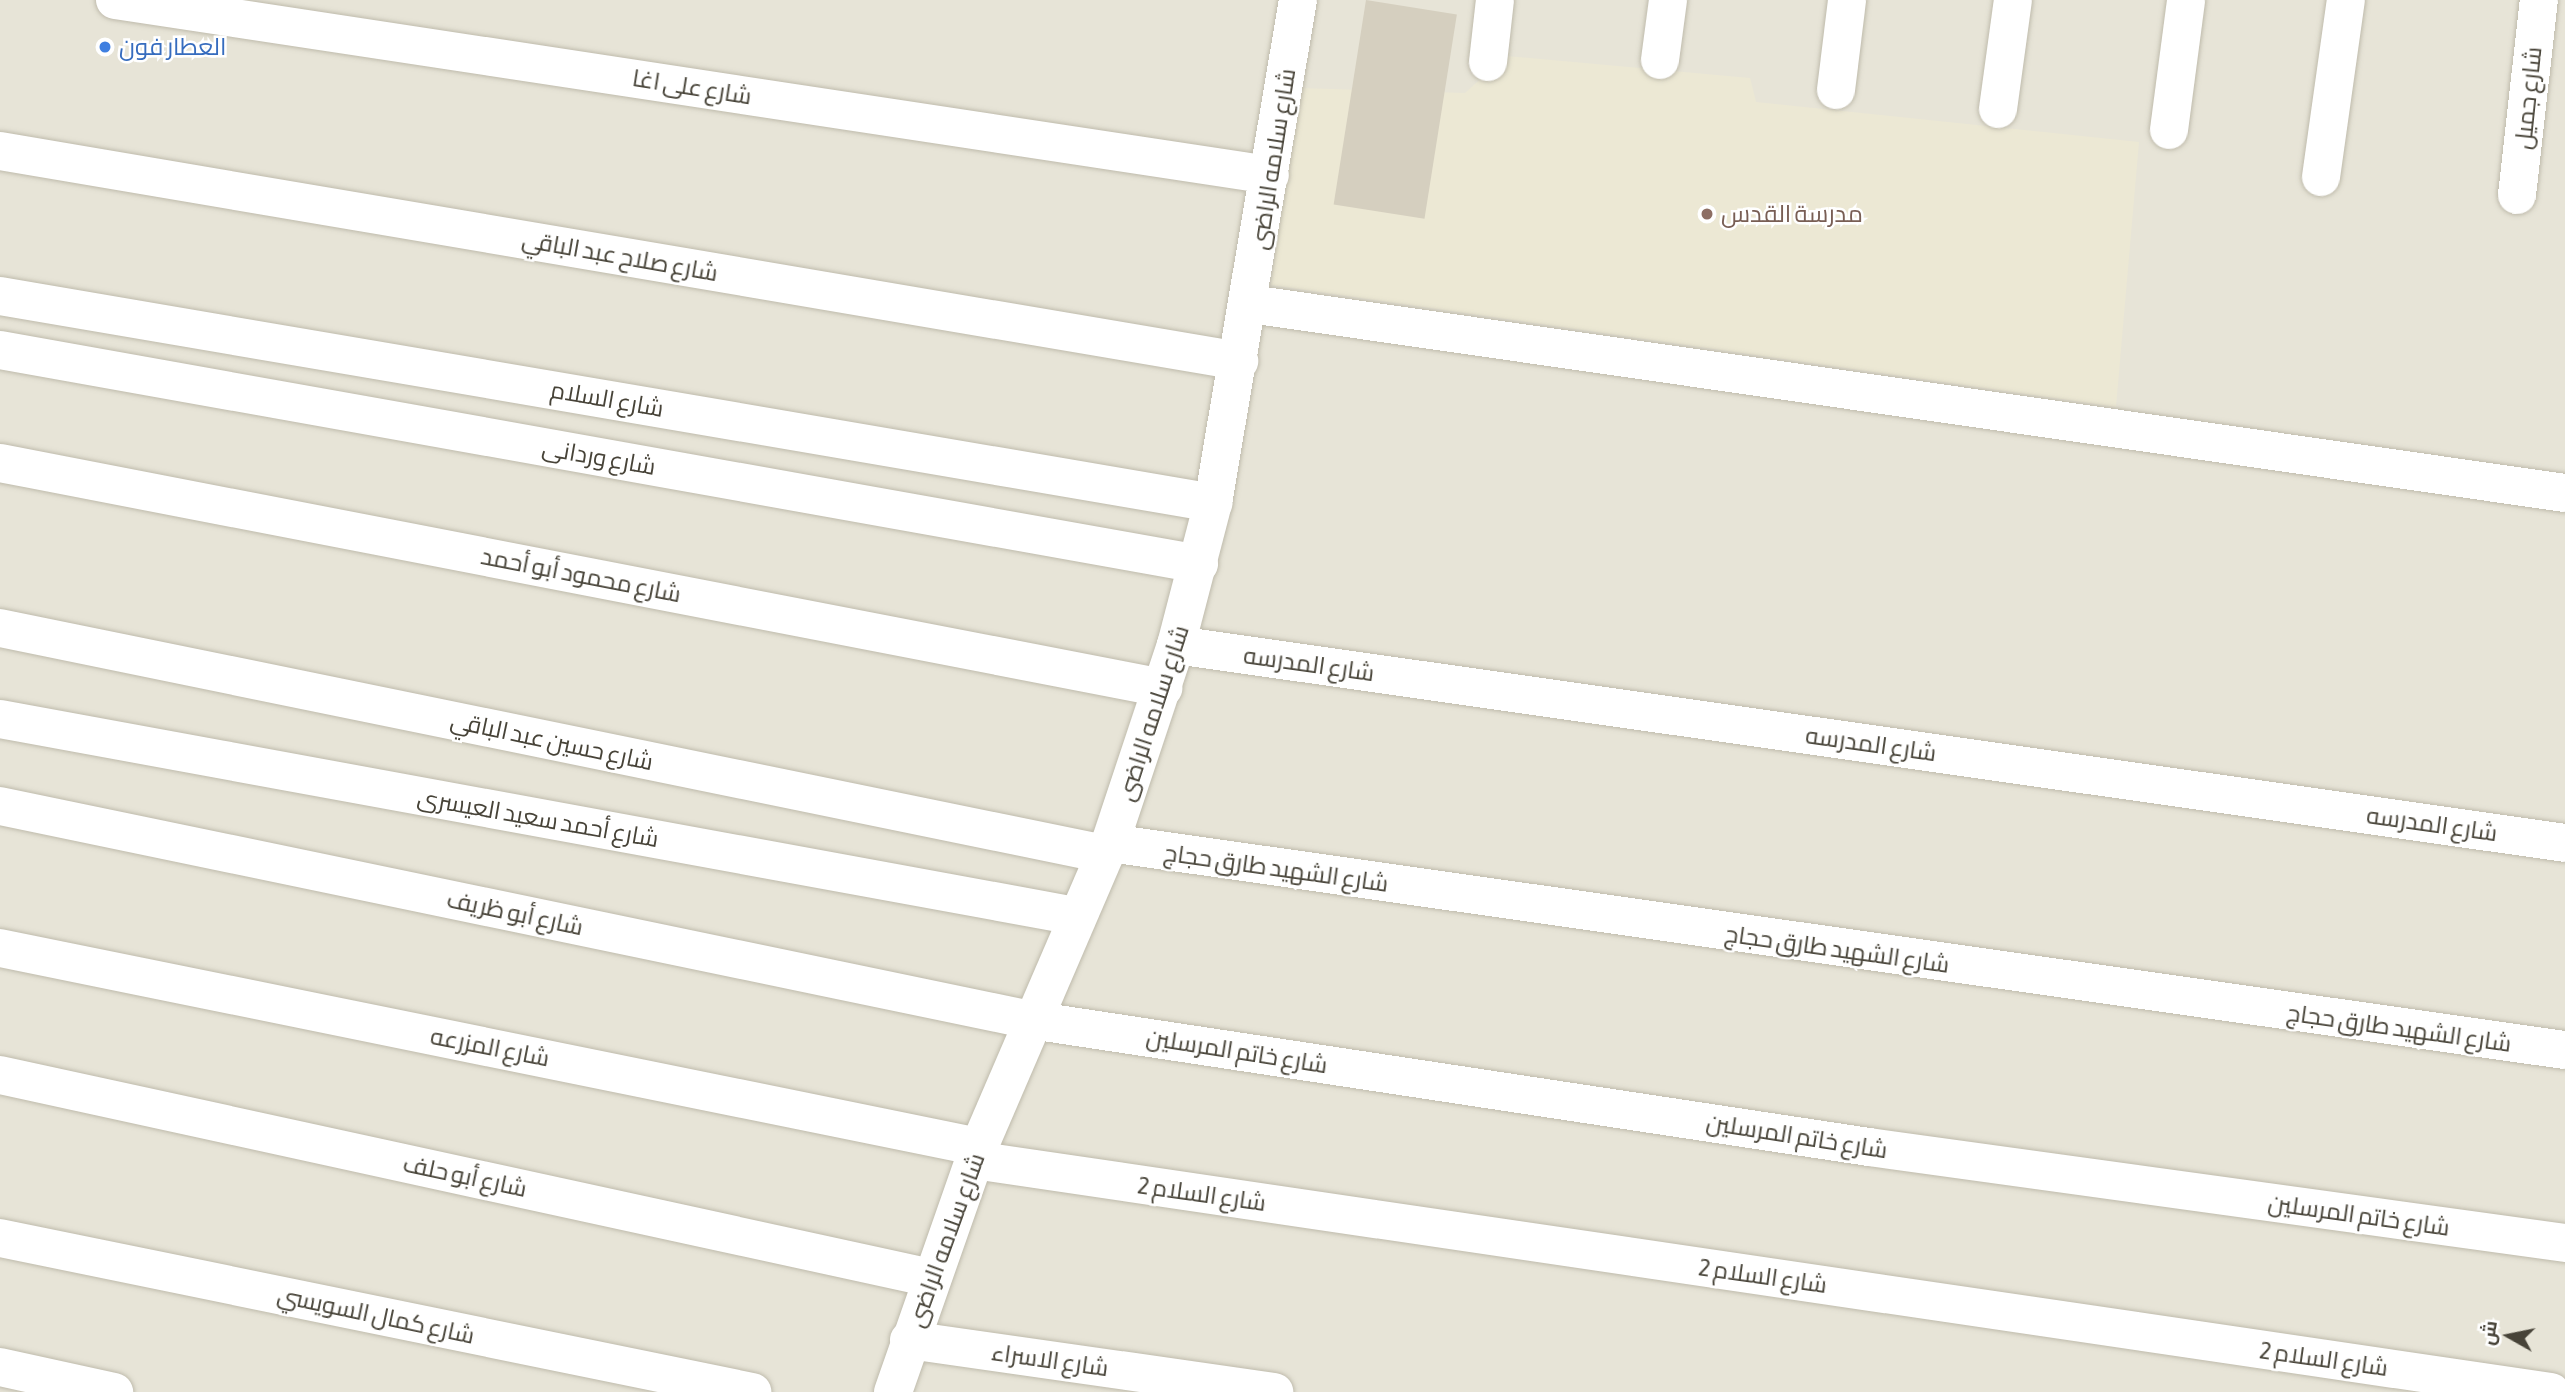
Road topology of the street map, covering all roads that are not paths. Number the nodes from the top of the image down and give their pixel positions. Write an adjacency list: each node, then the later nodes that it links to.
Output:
1 (115, 0): 16 (street, شارع على اغا)
2 (1298, 0): 16 (street, شارع سلامه الراضى)
3 (1496, 0): 11 (street)
4 (1668, 0): 10 (street)
5 (1847, 0): 12 (street)
6 (2013, 0): 13 (street)
7 (2186, 0): 14 (street)
8 (2346, 0): 17 (street)
9 (2539, 0): 18 (street, شارع جميل)
10 (1660, 60)
11 (1488, 62)
12 (1836, 90)
13 (1998, 109)
14 (2169, 130)
15 (0, 151): 22 (street, شارع صلاح عبد الباقي)
16 (1270, 175): 20 (street, شارع سلامه الراضى)
17 (2321, 177)
18 (2517, 195)
19 (0, 296): 25 (street, شارع السلام)
20 (1250, 304): 22 (street, شارع سلامه الراضى); 24 (street)
21 (0, 350): 26 (street, شارع وردانى)
22 (1239, 361): 25 (street, شارع سلامه الراضى)
23 (0, 463): 29 (street, شارع محمود أبو أحمد)
24 (2565, 494)
25 (1213, 503): 26 (street, شارع سلامه الراضى)
26 (1199, 564): 28 (street, شارع سلامه الراضى)
27 (0, 628): 33 (street, شارع حسين عبد الباقي)
28 (1176, 645): 29 (street, شارع سلامه الراضى); 32 (street, شارع المدرسه)
29 (1163, 688): 33 (street, شارع سلامه الراضى)
30 (0, 719): 34 (street, شارع أحمد سعيد العيسرى)
31 (0, 806): 36 (street, شارع أبو ظريف)
32 (2565, 843)
33 (1107, 849): 34 (street, شارع سلامه الراضى); 37 (street, شارع الشهيد طارق حجاج)
34 (1076, 916): 36 (street, شارع سلامه الراضى)
35 (0, 948): 39 (street, شارع المزرعه)
36 (1031, 1020): 39 (street, شارع سلامه الراضى); 41 (street, شارع خاتم المرسلين)
37 (2565, 1050)
38 (0, 1074): 42 (street, شارع أبو حلف)
39 (976, 1153): 42 (street, شارع سلامه الراضى); 49 (street, شارع السلام 2)
40 (0, 1238): 46 (street, شارع كمال السويسي)
41 (2565, 1243)
42 (931, 1278): 43 (street, شارع سلامه الراضى)
43 (909, 1340): 47 (street, شارع سلامه الراضى); 48 (street, شارع الاسراء)
44 (0, 1367): 45 (street)
45 (114, 1392)
46 (752, 1392)
47 (893, 1392)
48 (1274, 1392)
49 (2552, 1392)

